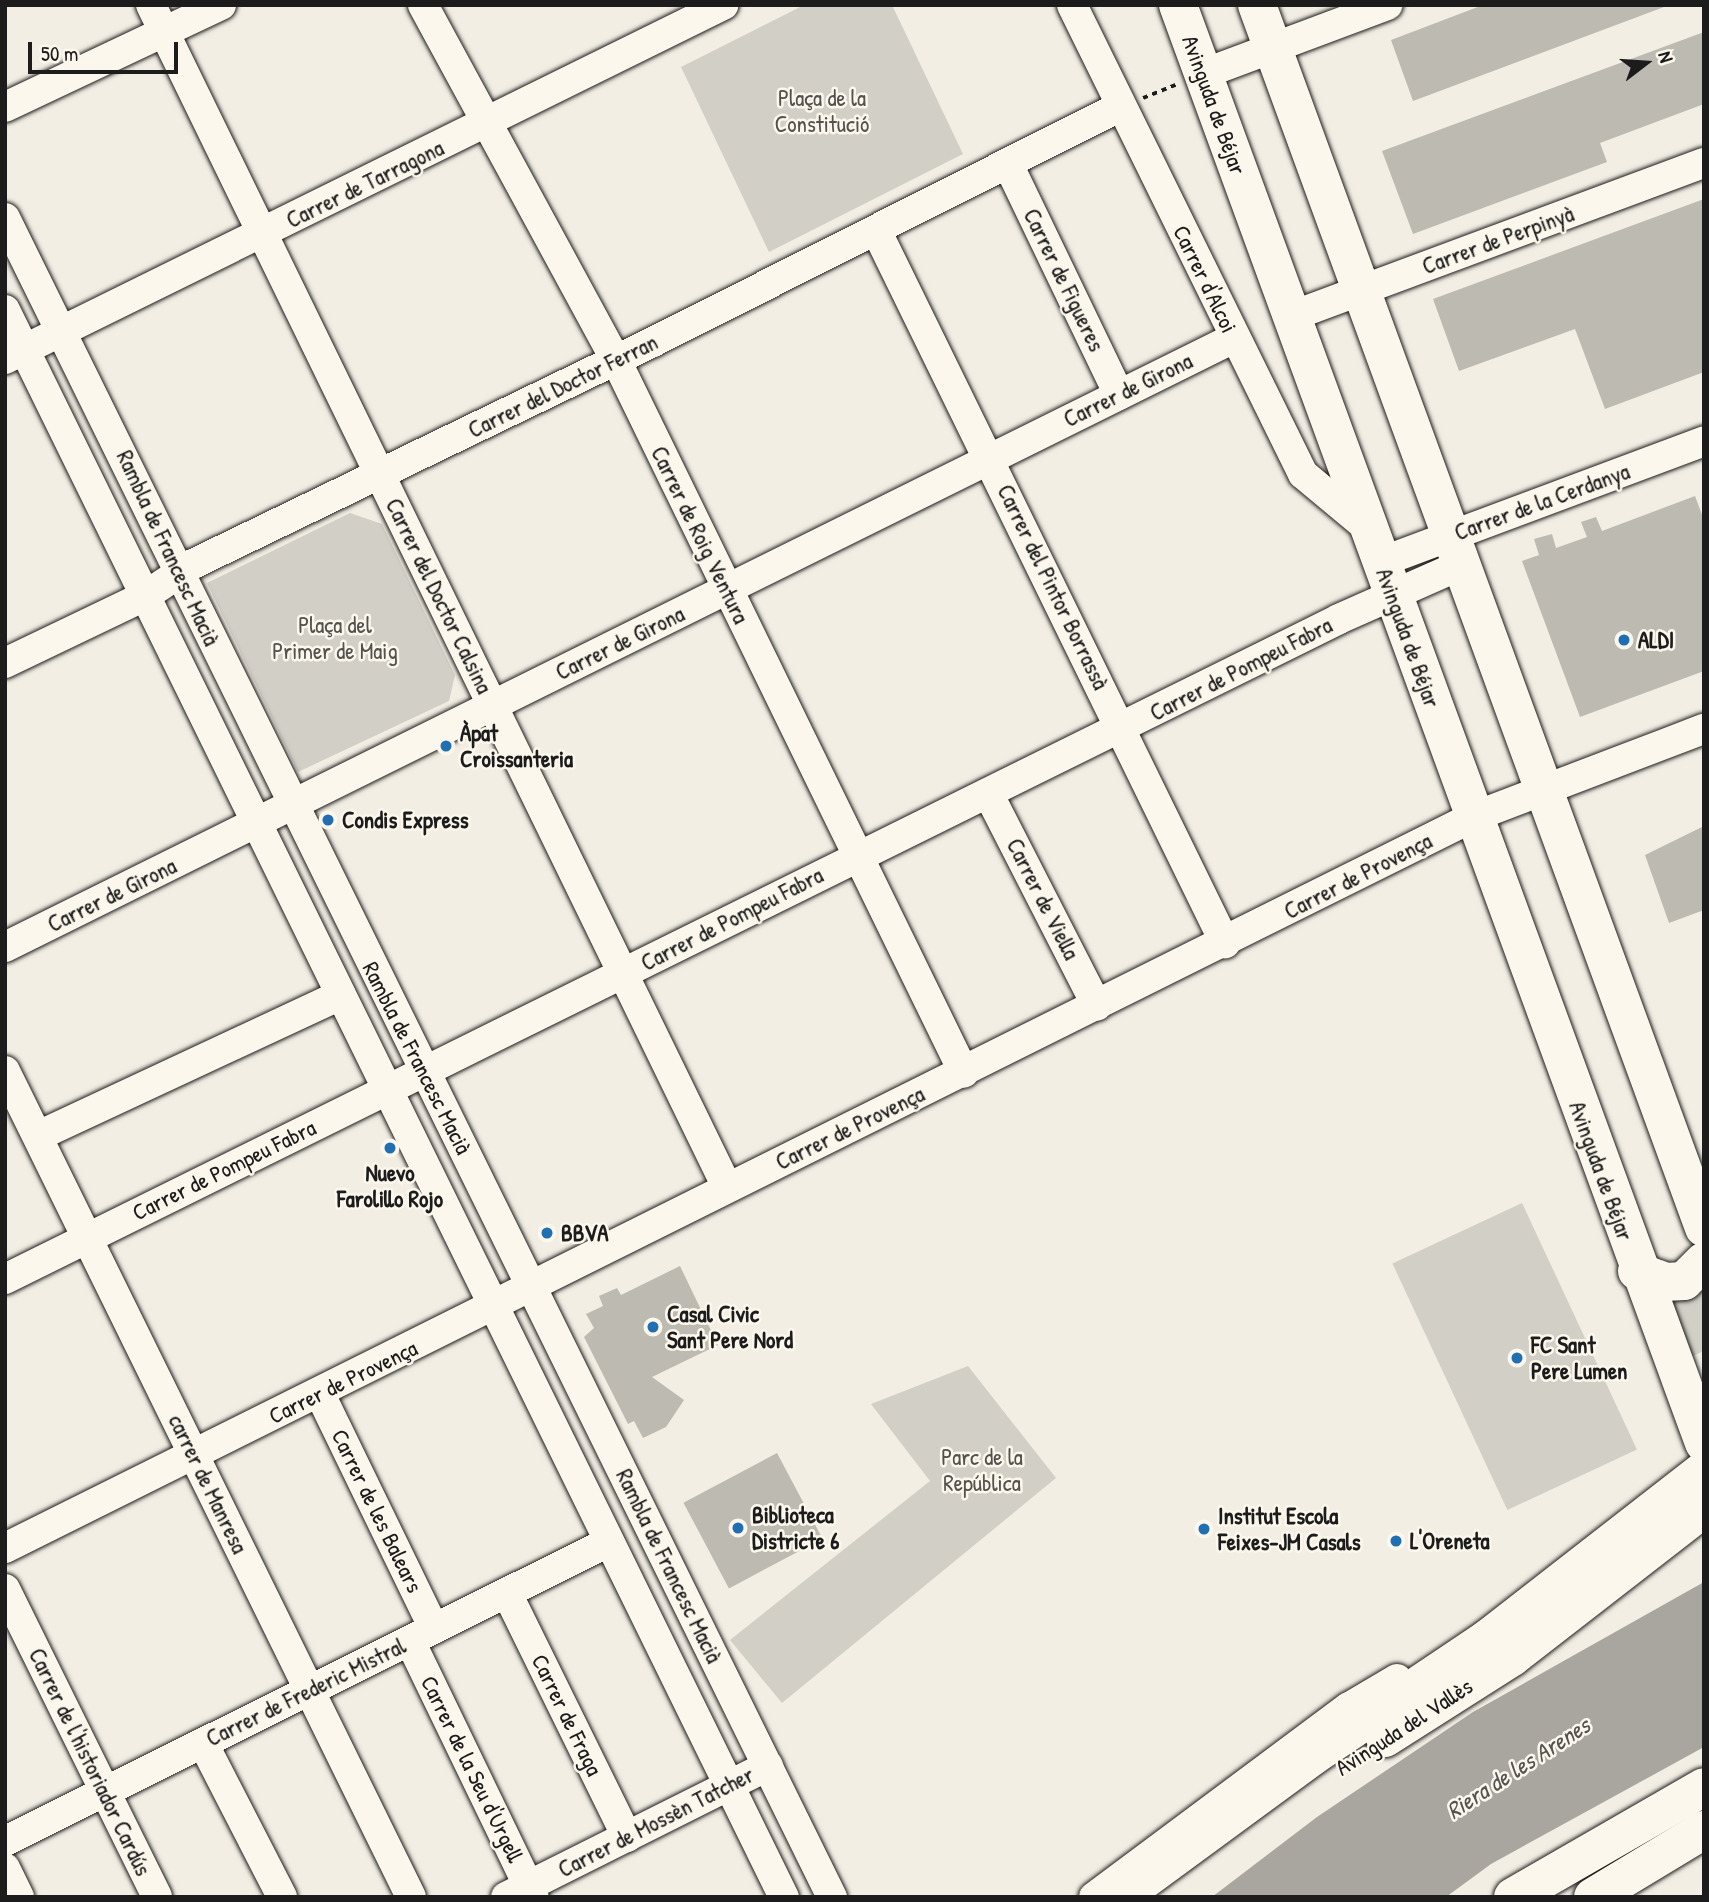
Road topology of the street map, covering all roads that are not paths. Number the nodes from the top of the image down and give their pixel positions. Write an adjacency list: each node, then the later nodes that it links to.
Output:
1 (151, 5): 9 (street, Carrer del Doctor Calsina)
2 (221, 5): 9 (street)
3 (423, 5): 14 (street, Carrer de Roig Ventura)
4 (723, 5): 14 (street, Carrer de Tarragona)
5 (1072, 5): 12 (street, Carrer d'Alcoi)
6 (1178, 5): 11 (main road, Avinguda de Béjar)
7 (1257, 5): 10 (main road)
8 (1388, 5): 10 (street)
9 (164, 32): 13 (street); 19 (street, Carrer del Doctor Calsina)
10 (1272, 48): 11 (street); 20 (main road)
11 (1203, 74): 22 (main road, Avinguda de Béjar)
12 (1121, 106): 16 (street, Carrer del Doctor Ferran); 24 (street, Carrer d'Alcoi)
13 (5, 107)
14 (485, 125): 19 (street, Carrer de Tarragona); 26 (street, Carrer de Roig Ventura)
15 (1704, 163): 20 (street, Carrer de Perpinyà)
16 (1009, 164): 18 (street, Carrer del Doctor Ferran); 27 (street, Carrer de Figueres)
17 (5, 218): 23 (street, Rambla de Francesc Macià)
18 (877, 232): 26 (street, Carrer del Doctor Ferran); 29 (street, Carrer del Pintor Borrassà)
19 (262, 235): 23 (street, Carrer de Tarragona); 30 (street, Carrer del Doctor Calsina)
20 (1362, 290): 22 (street, Carrer de Perpinyà); 31 (main road)
21 (5, 310): 25 (street, Rambla de Francesc Macià)
22 (1292, 316): 32 (main road, Avinguda de Béjar)
23 (65, 330): 25 (street, Carrer de Tarragona); 33 (street, Rambla de Francesc Macià)
24 (1234, 338): 27 (street, Carrer de Girona); 32 (street, Carrer d'Alcoi)
25 (15, 354): 35 (street, Rambla de Francesc Macià)
26 (616, 360): 30 (street, Carrer del Doctor Ferran); 34 (street, Carrer de Roig Ventura)
27 (1119, 395): 29 (street, Carrer de Girona)
28 (1704, 441): 31 (street, Carrer de la Cerdanya)
29 (990, 460): 34 (street, Carrer de Girona); 38 (street, Carrer del Pintor Borrassà)
30 (381, 474): 33 (street, Carrer del Doctor Ferran); 37 (street, Carrer del Doctor Calsina)
31 (1456, 550): 32 (street, Carrer de la Cerdanya); 40 (main road)
32 (1381, 561): 38 (street, Carrer de Pompeu Fabra); 43 (main road, Avinguda de Béjar)
33 (181, 576): 35 (street, Carrer del Doctor Ferran); 42 (street, Rambla de Francesc Macià)
34 (725, 591): 37 (street, Carrer de Girona); 45 (street, Carrer de Roig Ventura)
35 (145, 596): 36 (street, Carrer del Doctor Ferran); 44 (street, Rambla de Francesc Macià)
36 (5, 663)
37 (493, 707): 42 (street, Carrer de Girona); 48 (street, Carrer del Doctor Calsina)
38 (1123, 729): 41 (street, Carrer de Pompeu Fabra); 46 (street, Carrer del Pintor Borrassà)
39 (1704, 729): 40 (street, Carrer de Provença)
40 (1543, 787): 43 (street, Carrer de Provença); 57 (main road)
41 (988, 793): 45 (street, Carrer de Pompeu Fabra); 50 (street, Carrer de Viella)
42 (291, 807): 44 (street, Carrer de Girona); 52 (street, Rambla de Francesc Macià)
43 (1473, 817): 46 (street, Carrer de Provença); 60 (main road, Avinguda de Béjar)
44 (256, 824): 47 (street, Carrer de Girona); 49 (street, Rambla de Francesc Macià)
45 (858, 855): 48 (street, Carrer de Pompeu Fabra); 53 (street, Carrer de Roig Ventura)
46 (1225, 943): 50 (street, Carrer de Provença)
47 (5, 947)
48 (623, 974): 52 (street, Carrer de Pompeu Fabra); 56 (street, Carrer del Doctor Calsina)
49 (341, 995): 54 (street, Rambla de Francesc Macià); 55 (street)
50 (1097, 1006): 53 (street, Carrer de Provença)
51 (5, 1071): 55 (street, carrer de Manresa)
52 (424, 1071): 54 (street, Carrer de Pompeu Fabra); 62 (street, Rambla de Francesc Macià)
53 (964, 1073): 56 (street, Carrer de Provença)
54 (388, 1089): 58 (street, Carrer de Pompeu Fabra); 63 (street, Rambla de Francesc Macià)
55 (38, 1136): 58 (street, carrer de Manresa)
56 (727, 1187): 62 (street, Carrer de Provença)
57 (1704, 1228)
58 (87, 1238): 61 (street, Carrer de Pompeu Fabra); 67 (street, carrer de Manresa)
59 (1704, 1261): 60 (main road, Avinguda de Béjar)
60 (1637, 1271): 64 (main road, Avinguda de Béjar)
61 (5, 1279)
62 (532, 1288): 63 (street, Carrer de Provença); 81 (street, Rambla de Francesc Macià)
63 (491, 1309): 65 (street, Carrer de Provença); 72 (street, Rambla de Francesc Macià)
64 (1682, 1378): 66 (main road, Avinguda de Béjar); 69 (main road, Avinguda del Vallès)
65 (320, 1394): 67 (street, Carrer de Provença); 77 (street, Carrer de les Balears)
66 (1704, 1443)
67 (195, 1456): 73 (street, Carrer de Provença); 79 (street, carrer de Manresa)
68 (1704, 1470): 69 (main road, Avinguda del Vallès)
69 (1655, 1507): 78 (main road, Avinguda del Vallès)
70 (1704, 1508): 74 (main road, Avinguda del Vallès)
71 (1704, 1539): 74 (main road, Avinguda del Vallès)
72 (607, 1543): 76 (street, Carrer de Frederic Mistral); 82 (street, Rambla de Francesc Macià)
73 (5, 1548)
74 (1644, 1554): 99 (main road, Avinguda del Vallès)
75 (5, 1589): 84 (street, Carrer de l'historiador Cardús)
76 (507, 1593): 77 (street, Carrer de Frederic Mistral); 87 (street, Carrer de Fraga)
77 (422, 1635): 79 (street, Carrer de Frederic Mistral); 90 (street, Carrer de la Seu d'Urgell)
78 (1487, 1639): 97 (street, Avinguda del Vallès); 98 (main road, Avinguda del Vallès)
79 (310, 1690): 80 (street, Carrer de Frederic Mistral); 94 (street, carrer de Manresa)
80 (203, 1743): 84 (street, Carrer de Frederic Mistral); 93 (street)
81 (768, 1766): 82 (street, Carrer de Mossèn Tatcher); 96 (street, Rambla de Francesc Macià)
82 (728, 1786): 87 (street, Carrer de Mossèn Tatcher); 95 (street, Rambla de Francesc Macià)
83 (1704, 1787): 100 (main road)
84 (105, 1792): 88 (street, Carrer de Frederic Mistral); 92 (street, Carrer de l'historiador Cardús)
85 (1704, 1815): 101 (main road)
86 (1704, 1830): 102 (main road)
87 (627, 1837): 90 (street, Carrer de Mossèn Tatcher)
88 (5, 1841)
89 (5, 1868): 91 (street)
90 (523, 1893)
91 (19, 1897)
92 (157, 1897)
93 (282, 1897)
94 (411, 1897)
95 (783, 1897)
96 (831, 1897)
97 (1094, 1897)
98 (1121, 1897)
99 (1161, 1897)
100 (1513, 1897)
101 (1560, 1897)
102 (1593, 1897)

